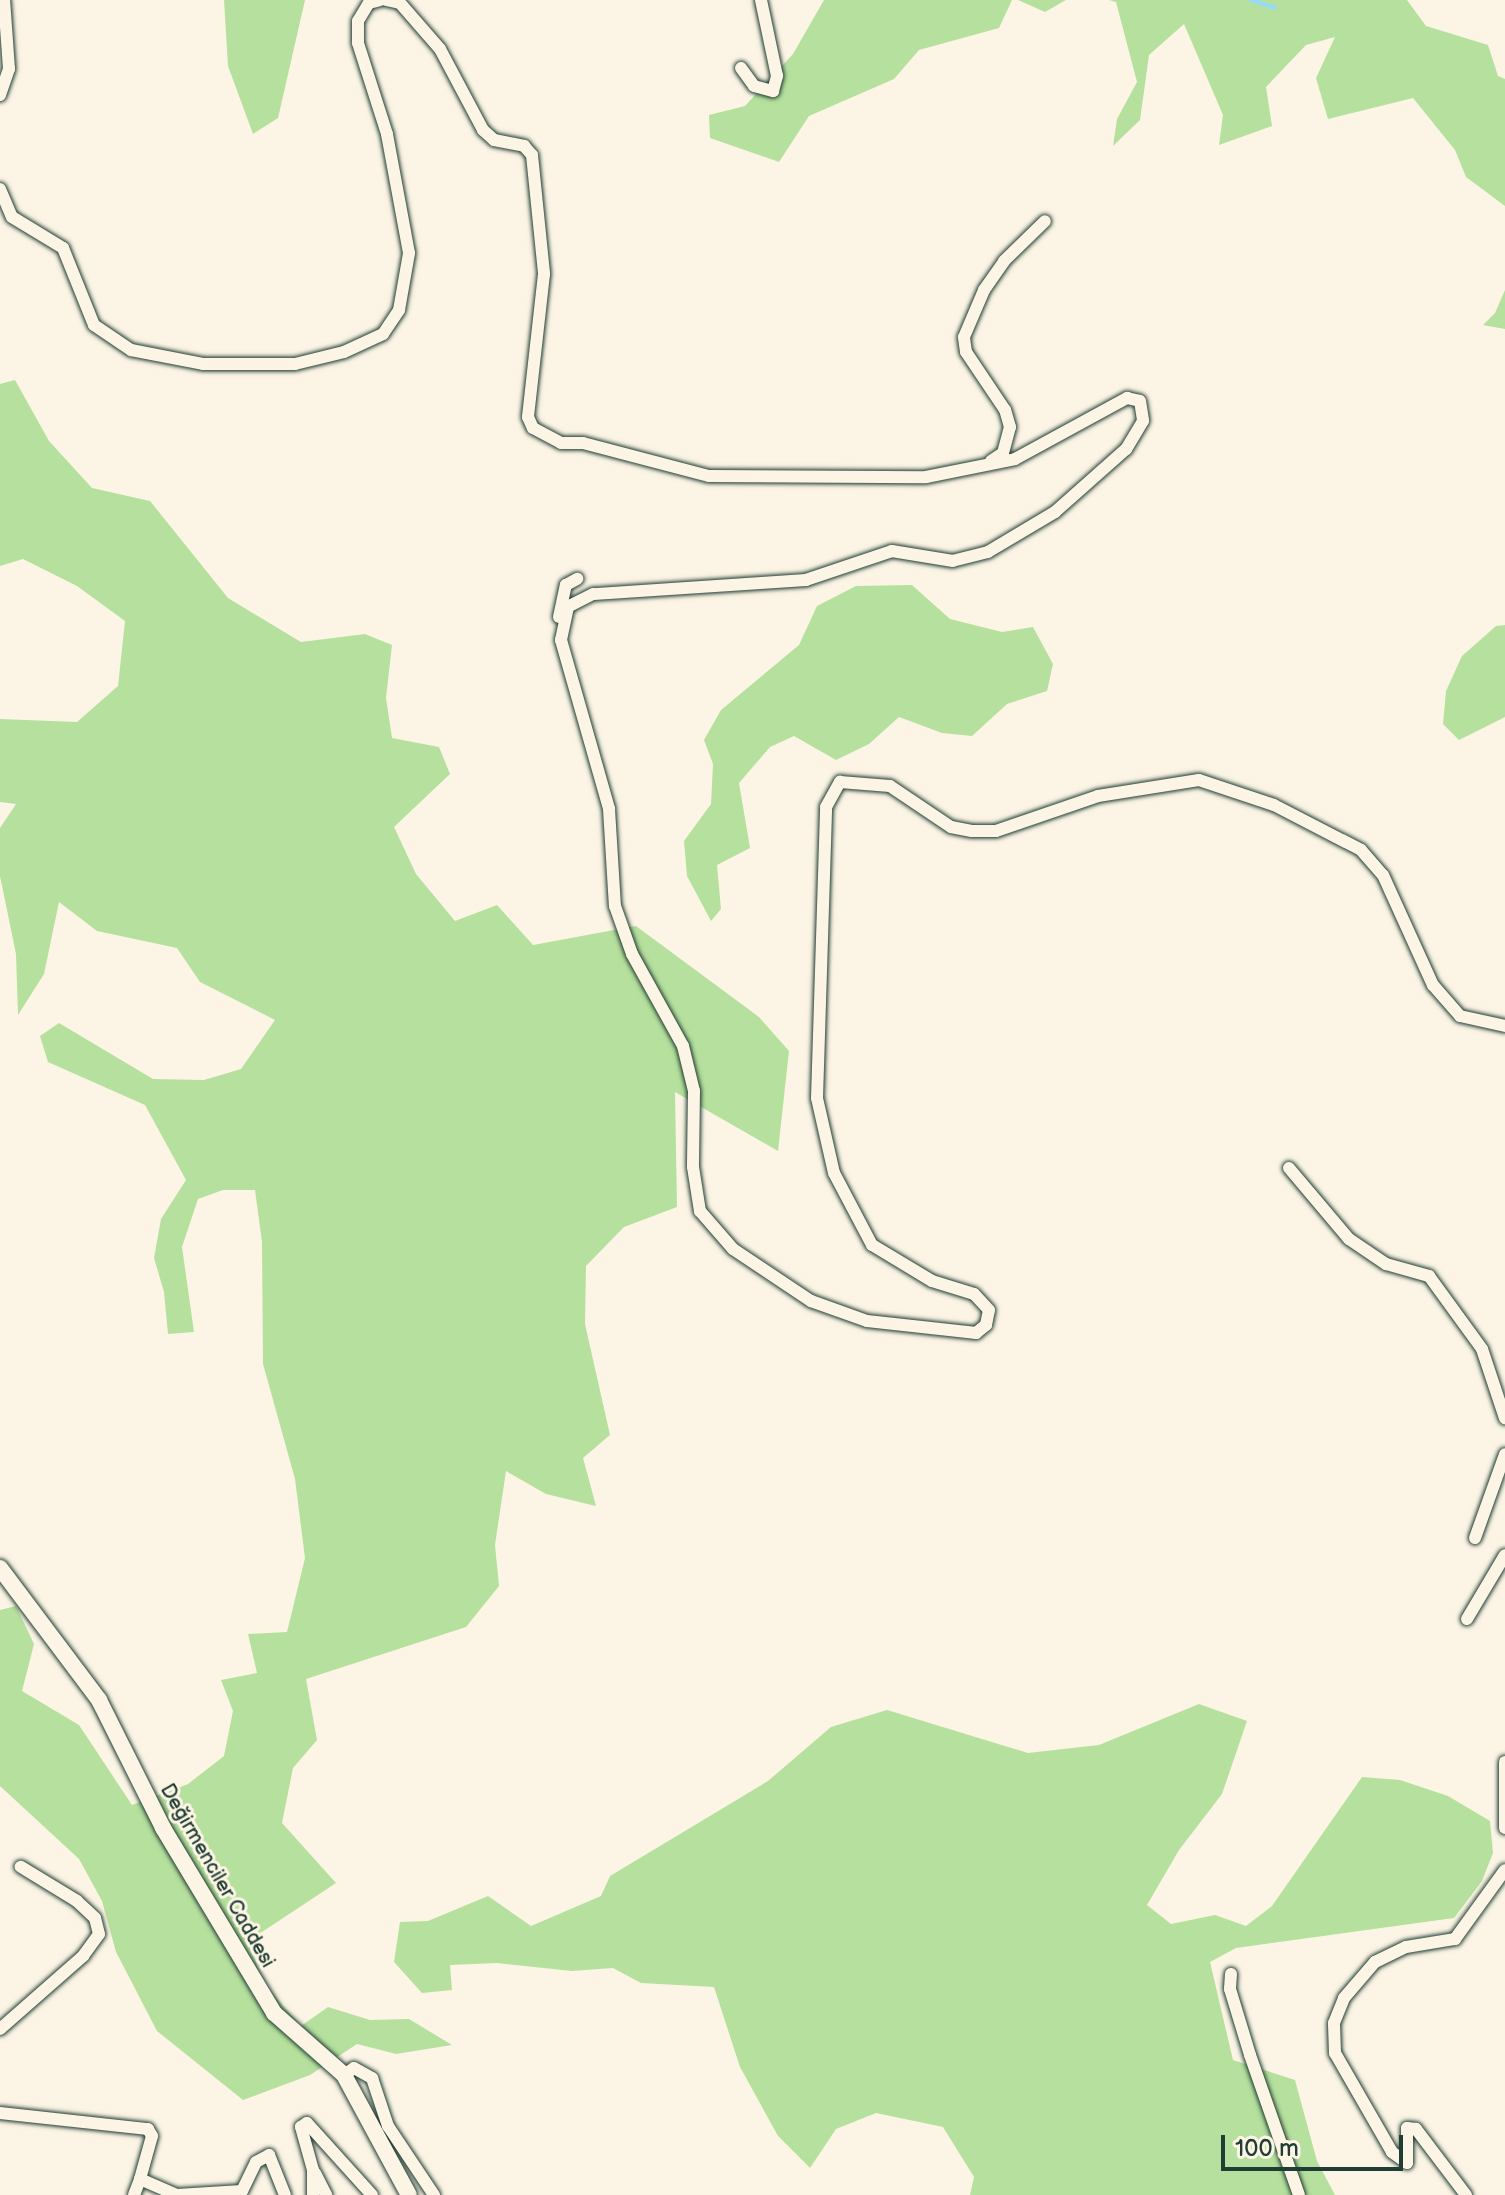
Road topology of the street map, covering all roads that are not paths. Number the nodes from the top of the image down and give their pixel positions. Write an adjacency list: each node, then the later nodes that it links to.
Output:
1 (4, 0): 5 (street)
2 (383, 0): 6 (street); 8 (street)
3 (761, 0): 4 (street)
4 (741, 68)
5 (0, 95)
6 (0, 189)
7 (1045, 221): 8 (street)
8 (985, 465): 10 (street)
9 (577, 579): 10 (street)
10 (561, 640): 11 (street)
11 (1505, 1026)
12 (1289, 1168): 13 (street)
13 (1505, 1418)
14 (1505, 1454): 15 (street)
15 (1475, 1538)
16 (1505, 1555): 18 (street)
17 (0, 1568): 25 (main road, Değirmenciler Caddesi)
18 (1467, 1619)
19 (1505, 1762): 20 (street)
20 (1505, 1828)
21 (21, 1867): 24 (street)
22 (1505, 1870): 37 (street)
23 (1231, 1974): 36 (street)
24 (0, 2029)
25 (344, 2075): 34 (main road, Değirmenciler Caddesi); 35 (street)
26 (2, 2119): 28 (street)
27 (313, 2170): 31 (street); 32 (street); 33 (street)
28 (140, 2179): 29 (street); 30 (street)
29 (134, 2195)
30 (285, 2195)
31 (313, 2195)
32 (326, 2195)
33 (372, 2195)
34 (409, 2195)
35 (434, 2195)
36 (1299, 2195)
37 (1466, 2195)

